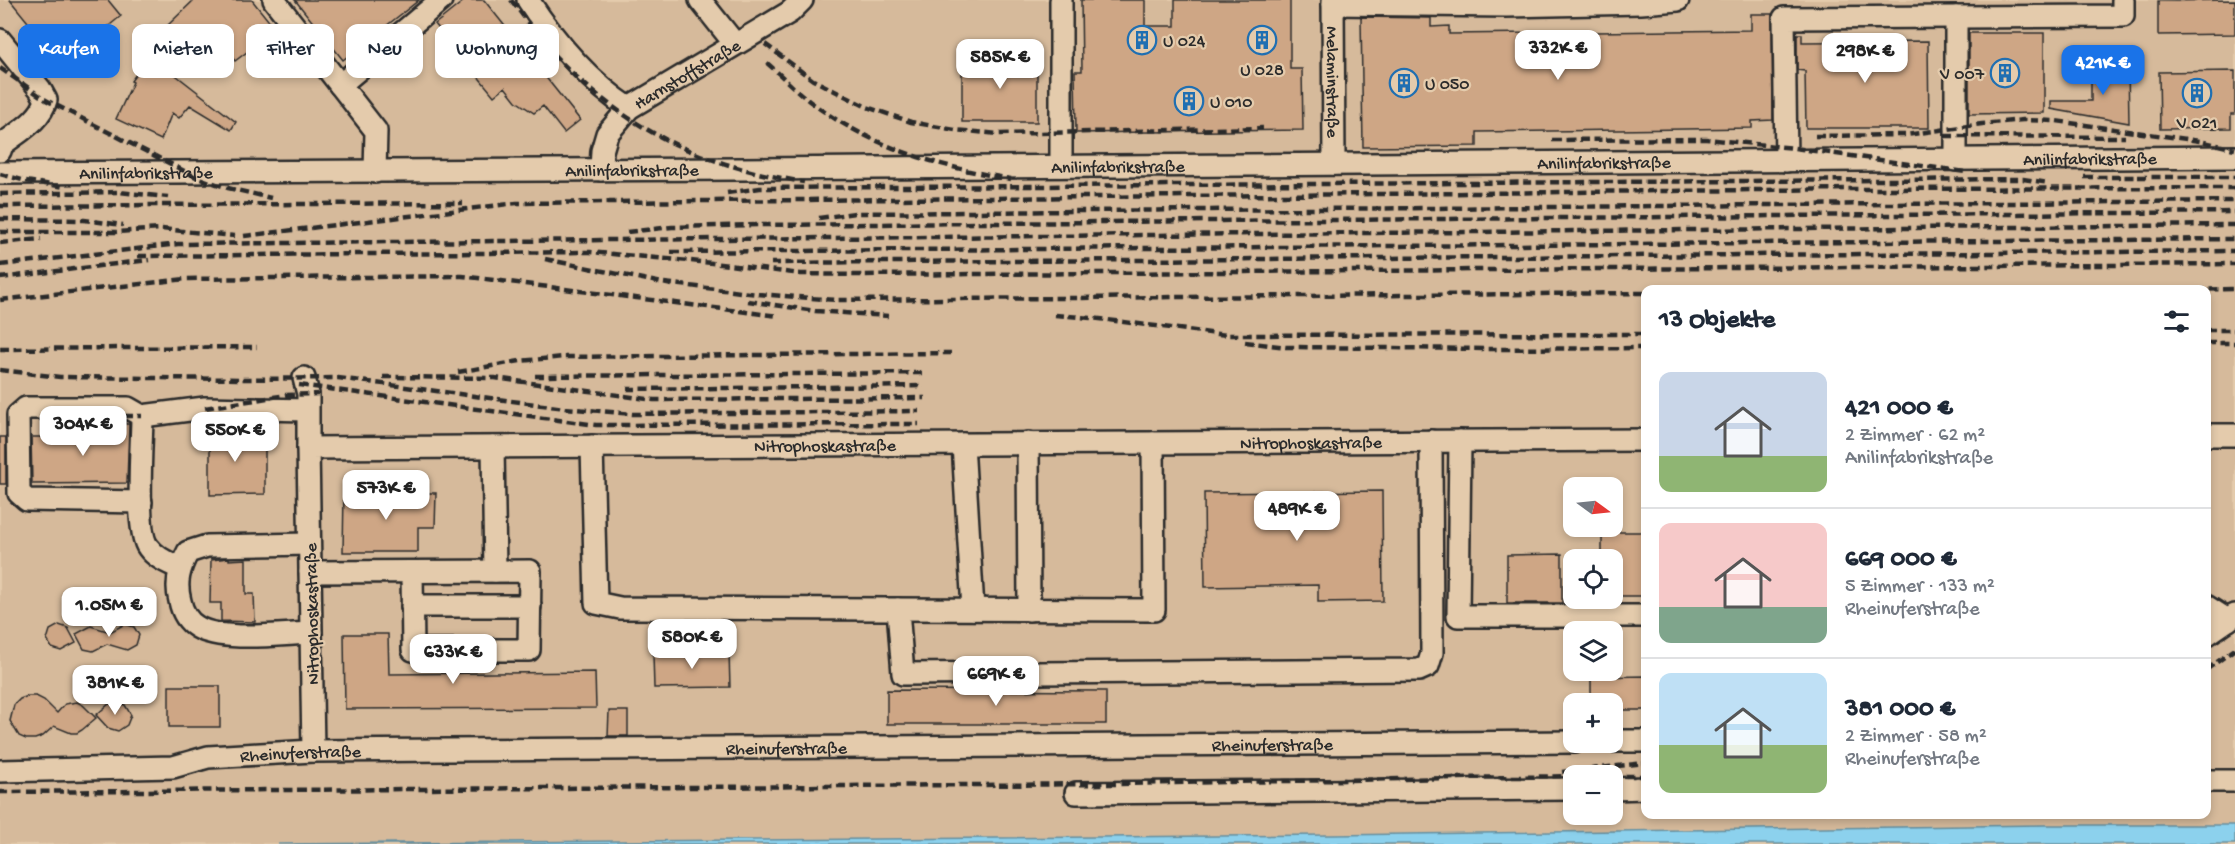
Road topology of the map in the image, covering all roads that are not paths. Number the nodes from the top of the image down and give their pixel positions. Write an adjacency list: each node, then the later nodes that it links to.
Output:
1 (274, 0): 14 (street)
2 (441, 0): 14 (street)
3 (528, 0): 15 (street)
4 (700, 0): 13 (street)
5 (802, 0): 13 (street, Harnstoffstraße)
6 (1061, 0): 21 (street)
7 (1678, 0): 9 (street)
8 (2123, 0): 11 (street)
9 (1334, 2): 20 (street, Melaminstraße)
10 (1784, 9): 11 (street); 18 (street)
11 (1956, 17): 19 (street)
12 (0, 40): 16 (street)
13 (735, 44): 15 (street, Harnstoffstraße)
14 (340, 85): 24 (street)
15 (629, 108): 22 (street, Harnstoffstraße)
16 (0, 151)
17 (2235, 157): 19 (street, Anilinfabrikstraße)
18 (1786, 160): 19 (street, Anilinfabrikstraße); 20 (street, Anilinfabrikstraße)
19 (1956, 160)
20 (1334, 164): 21 (street, Anilinfabrikstraße)
21 (1061, 166): 22 (street, Anilinfabrikstraße)
22 (601, 170): 24 (street, Anilinfabrikstraße)
23 (0, 172): 24 (street, Anilinfabrikstraße)
24 (375, 172)
25 (304, 378): 26 (street)
26 (307, 410): 27 (street); 38 (street)
27 (142, 416): 39 (street); 39 (street)
28 (2211, 435): 29 (street)
29 (2235, 435)
30 (1641, 440): 32 (street, Nitrophoskastraße)
31 (1431, 441): 32 (street, Nitrophoskastraße); 33 (street, Nitrophoskastraße); 51 (street)
32 (1460, 441): 52 (street)
33 (1153, 443): 35 (street, Nitrophoskastraße); 50 (street)
34 (963, 444): 35 (street, Nitrophoskastraße); 37 (street, Nitrophoskastraße); 49 (street)
35 (1028, 444): 50 (street)
36 (493, 447): 37 (street, Nitrophoskastraße); 38 (street, Nitrophoskastraße); 44 (street)
37 (592, 447): 48 (street)
38 (308, 448): 40 (street, Nitrophoskastraße)
39 (141, 502): 41 (street)
40 (309, 544): 41 (street); 42 (street, Nitrophoskastraße)
41 (179, 568): 56 (street)
42 (310, 572): 43 (street); 56 (street, Nitrophoskastraße)
43 (412, 572): 44 (street); 45 (street)
44 (495, 572): 46 (street)
45 (412, 606): 46 (street); 46 (street)
46 (530, 606)
47 (2211, 608): 54 (street)
48 (898, 609): 49 (street); 51 (street)
49 (973, 609): 50 (street)
50 (1029, 610)
51 (1433, 616): 52 (street)
52 (1458, 616): 53 (street)
53 (1641, 616)
54 (2231, 618): 55 (street)
55 (2211, 632)
56 (311, 633): 60 (street, Nitrophoskastraße)
57 (1623, 741): 58 (street)
58 (1641, 741)
59 (1563, 742): 60 (street, Rheinuferstraße)
60 (313, 751): 61 (street, Rheinuferstraße)
61 (0, 771)
62 (2211, 781): 63 (street)
63 (2235, 781)
64 (1641, 788): 66 (street)
65 (1563, 789): 67 (street)
66 (1623, 789)
67 (1076, 793)

